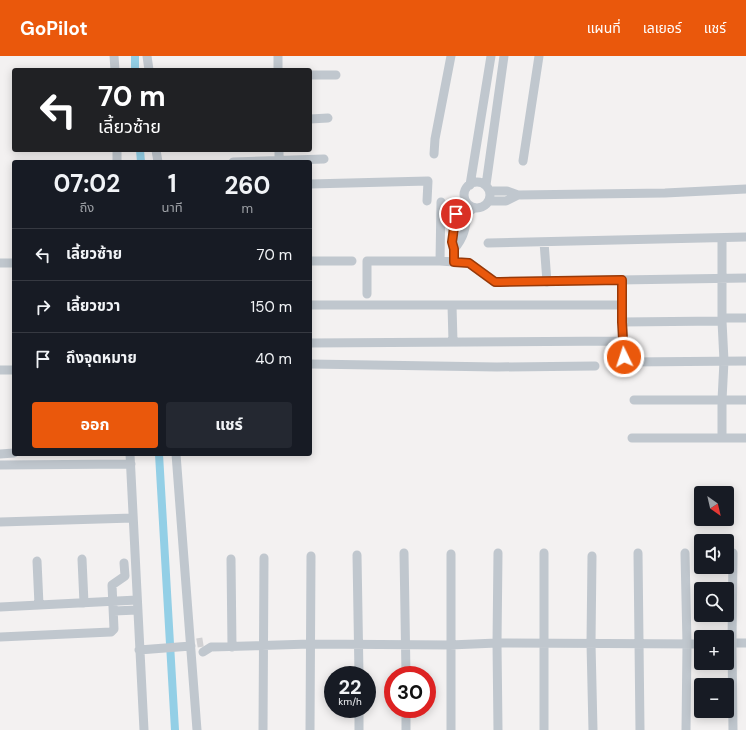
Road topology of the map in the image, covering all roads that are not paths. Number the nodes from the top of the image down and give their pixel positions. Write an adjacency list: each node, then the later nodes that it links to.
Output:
1 (114, 56): 8 (street)
2 (147, 56): 9 (street)
3 (278, 56): 10 (street)
4 (451, 56): 15 (street)
5 (491, 56): 20 (street)
6 (504, 56): 21 (street)
7 (539, 56): 18 (street)
8 (115, 68)
9 (149, 68)
10 (278, 68)
11 (312, 75): 12 (street)
12 (336, 75)
13 (328, 118): 14 (street)
14 (312, 119)
15 (434, 154)
16 (324, 159): 17 (street)
17 (302, 160)
18 (524, 162)
19 (312, 184): 24 (street)
20 (470, 185): 21 (street); 27 (street)
21 (488, 188): 23 (street); 25 (street)
22 (746, 189): 23 (street)
23 (518, 195): 25 (street)
24 (427, 200)
25 (489, 201): 27 (street)
26 (441, 202): 34 (street)
27 (471, 206): 35 (street)
28 (746, 237): 29 (street)
29 (722, 238): 30 (street); 38 (street)
30 (544, 242): 31 (street); 41 (street)
31 (488, 243)
32 (312, 261): 33 (street)
33 (352, 261)
34 (440, 262): 35 (street); 42 (street)
35 (454, 262): 41 (street)
36 (0, 263): 37 (street)
37 (12, 263)
38 (722, 278): 39 (street); 40 (street); 47 (street)
39 (746, 278)
40 (622, 280): 41 (street); 45 (street)
41 (547, 282)
42 (367, 294)
43 (312, 305): 44 (street)
44 (452, 305): 45 (street); 50 (street)
45 (622, 305): 48 (street)
46 (746, 318): 47 (street)
47 (722, 320): 48 (street); 53 (street)
48 (622, 322): 49 (street)
49 (623, 341): 50 (street); 53 (street)
50 (453, 342): 51 (street)
51 (312, 343)
52 (746, 361): 53 (street)
53 (724, 362): 59 (street)
54 (312, 364): 55 (street)
55 (596, 366)
56 (0, 370): 57 (street)
57 (12, 370)
58 (634, 400): 59 (street)
59 (722, 400): 60 (street); 61 (street)
60 (746, 400)
61 (722, 437): 62 (street); 63 (street)
62 (632, 438)
63 (746, 438)
64 (12, 453): 65 (street)
65 (0, 454)
66 (130, 456): 68 (street)
67 (176, 456): 109 (street)
68 (131, 464): 69 (street); 70 (street)
69 (0, 465)
70 (133, 518): 71 (street); 87 (street)
71 (0, 522)
72 (404, 553): 102 (street)
73 (498, 553): 96 (street)
74 (544, 553): 97 (street)
75 (638, 553): 103 (street)
76 (685, 553): 104 (street)
77 (451, 554): 107 (street)
78 (358, 555): 106 (street)
79 (311, 556): 101 (street)
80 (592, 556): 98 (street)
81 (264, 558): 108 (street)
82 (82, 559): 89 (street)
83 (231, 559): 110 (street)
84 (37, 561): 90 (street)
85 (124, 563): 88 (street)
86 (732, 574): 94 (street)
87 (137, 600): 88 (street); 92 (street)
88 (113, 601): 89 (street); 93 (street)
89 (84, 602): 90 (street)
90 (39, 605): 91 (street)
91 (0, 607)
92 (138, 610): 93 (street); 111 (street)
93 (114, 611): 95 (street)
94 (730, 630)
95 (0, 637)
96 (497, 643): 97 (street); 107 (street); 124 (street)
97 (544, 643): 98 (street); 125 (street)
98 (591, 643): 103 (street); 126 (street)
99 (734, 643): 100 (street)
100 (746, 643)
101 (310, 644): 106 (street); 108 (street); 120 (street)
102 (406, 644): 106 (street); 107 (street); 113 (street)
103 (638, 644): 104 (street); 127 (street)
104 (687, 644): 105 (street); 128 (street)
105 (694, 644)
106 (359, 645): 112 (street)
107 (450, 645): 123 (street)
108 (263, 646): 110 (street); 119 (street)
109 (197, 647): 110 (street); 111 (street); 118 (street)
110 (232, 647)
111 (139, 650): 117 (street)
112 (359, 666)
113 (406, 666)
114 (730, 670): 129 (street)
115 (359, 718): 121 (street)
116 (406, 718): 122 (street)
117 (144, 730)
118 (196, 730)
119 (263, 730)
120 (310, 730)
121 (359, 730)
122 (406, 730)
123 (451, 730)
124 (498, 730)
125 (544, 730)
126 (592, 730)
127 (640, 730)
128 (686, 730)
129 (733, 730)

